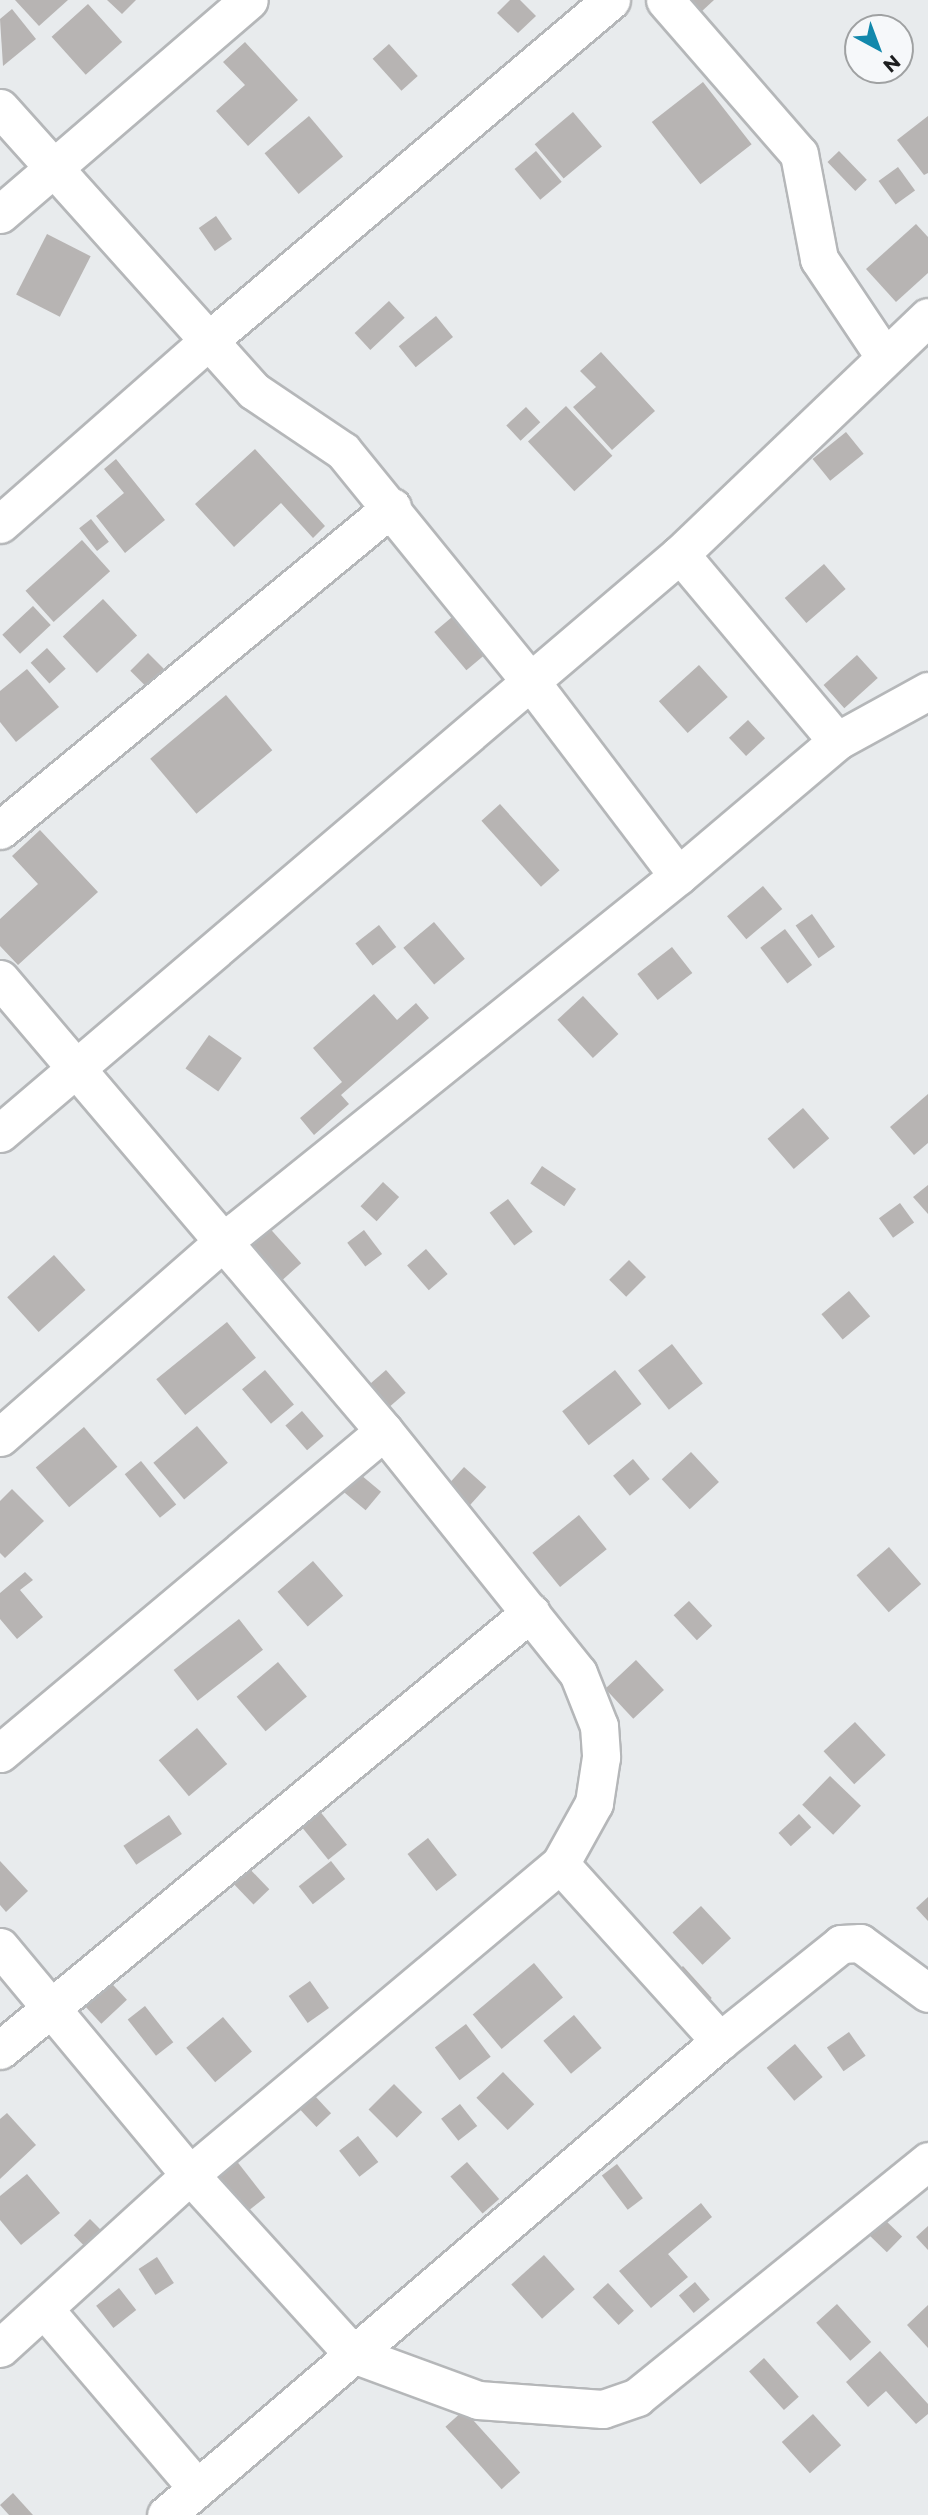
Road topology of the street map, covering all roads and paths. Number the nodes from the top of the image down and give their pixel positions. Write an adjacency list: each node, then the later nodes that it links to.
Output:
1 (249, 0): 5 (street)
2 (611, 0): 8 (street)
3 (666, 0): 9 (street)
4 (0, 108): 5 (street)
5 (53, 168): 6 (street); 8 (street)
6 (0, 214)
7 (928, 317): 9 (street)
8 (208, 341): 10 (street); 11 (street)
9 (884, 356): 12 (street)
10 (392, 507): 13 (street); 16 (street)
11 (0, 524)
12 (680, 554): 13 (street); 15 (street)
13 (531, 682): 17 (street); 19 (street)
14 (928, 691): 15 (street)
15 (837, 741): 17 (street)
16 (0, 830)
17 (678, 876): 21 (street)
18 (0, 979): 19 (street)
19 (74, 1068): 20 (street); 21 (street)
20 (0, 1133)
21 (224, 1241): 22 (street); 23 (street)
22 (384, 1431): 24 (street); 25 (street)
23 (0, 1437)
24 (531, 1612): 26 (street); 29 (street)
25 (0, 1753)
26 (560, 1864): 30 (street); 33 (street)
27 (0, 1947): 29 (street)
28 (928, 1993): 30 (street)
29 (50, 2009): 31 (street); 33 (street)
30 (720, 2041): 36 (street)
31 (0, 2050)
32 (928, 2161): 36 (street)
33 (190, 2175): 34 (street); 36 (street)
34 (45, 2310): 35 (street); 37 (street)
35 (0, 2348)
36 (352, 2354): 37 (street)
37 (197, 2488): 38 (street)
38 (166, 2515)

